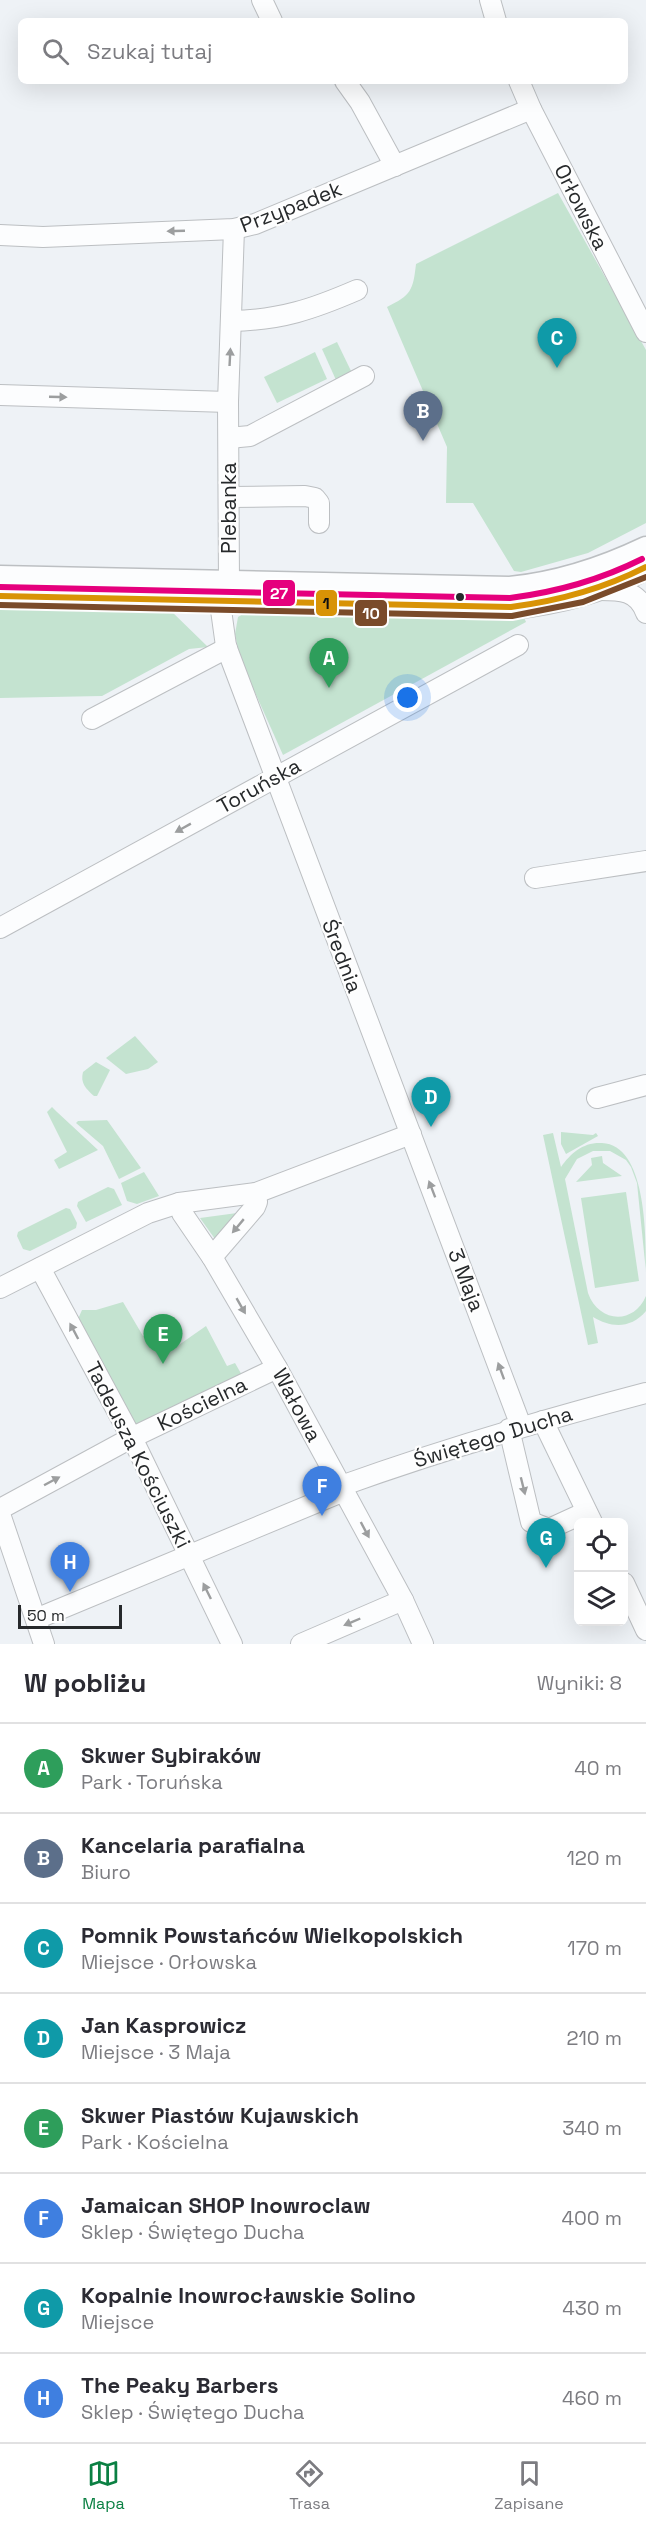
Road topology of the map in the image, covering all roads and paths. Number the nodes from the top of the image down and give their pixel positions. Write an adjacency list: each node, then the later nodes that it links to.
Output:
1 (262, 0): 3 (street)
2 (490, 0): 4 (street)
3 (271, 18)
4 (495, 18)
5 (347, 84): 8 (street)
6 (520, 84): 7 (street, Orłowska)
7 (531, 109): 8 (street, Przypadek); 13 (street, Orłowska)
8 (395, 166): 9 (street, Przypadek)
9 (234, 229): 10 (street, Przypadek, one-way to 10); 12 (street, Plebanka)
10 (0, 235)
11 (357, 290): 12 (street)
12 (232, 321): 16 (street, Plebanka, one-way to 12)
13 (646, 332)
14 (364, 376): 17 (street)
15 (0, 395): 16 (street, one-way to 16)
16 (228, 402): 17 (street, Plebanka)
17 (229, 438): 18 (street, Plebanka)
18 (229, 496): 19 (street); 24 (street, Plebanka)
19 (319, 523)
20 (646, 549): 24 (main road)
21 (646, 567): 23 (main road)
22 (0, 578): 24 (main road)
23 (597, 590): 24 (main road); 26 (street)
24 (226, 593): 25 (main road); 28 (street, Plebanka)
25 (0, 596)
26 (646, 613)
27 (518, 645): 30 (street, Toruńska)
28 (227, 648): 29 (street); 30 (street, Plebanka)
29 (92, 719)
30 (275, 777): 33 (street, Toruńska, one-way to 33); 36 (street, Średnia)
31 (646, 861): 32 (street)
32 (535, 878)
33 (0, 928)
34 (646, 1085): 35 (street)
35 (597, 1098)
36 (411, 1134): 37 (street); 45 (street, 3 Maja, one-way to 36)
37 (256, 1192): 38 (street); 39 (street, one-way to 39)
38 (179, 1203): 39 (street, Wałowa); 40 (street)
39 (212, 1257): 42 (street, Wałowa, one-way to 42)
40 (40, 1268): 41 (street); 46 (street, Tadeusza Kościuszki, one-way to 40)
41 (0, 1288)
42 (277, 1368): 46 (street, Kościelna); 47 (street, Wałowa)
43 (646, 1393): 44 (street, Świętego Ducha)
44 (543, 1421): 45 (street, Świętego Ducha); 50 (street)
45 (515, 1428): 47 (street, Świętego Ducha); 50 (street, 3 Maja, one-way to 50)
46 (131, 1438): 48 (street, Kościelna, one-way to 46); 51 (street, Tadeusza Kościuszki)
47 (342, 1489): 51 (street, Świętego Ducha); 53 (street, Wałowa, one-way to 53)
48 (0, 1509)
49 (0, 1514): 54 (street)
50 (589, 1517)
51 (190, 1555): 54 (street, Świętego Ducha); 57 (street, Tadeusza Kościuszki, one-way to 51)
52 (628, 1592): 55 (street)
53 (403, 1600): 58 (street, one-way to 58); 59 (street, Wałowa)
54 (36, 1619): 56 (street)
55 (646, 1630)
56 (44, 1644)
57 (232, 1644)
58 (301, 1644)
59 (423, 1644)

